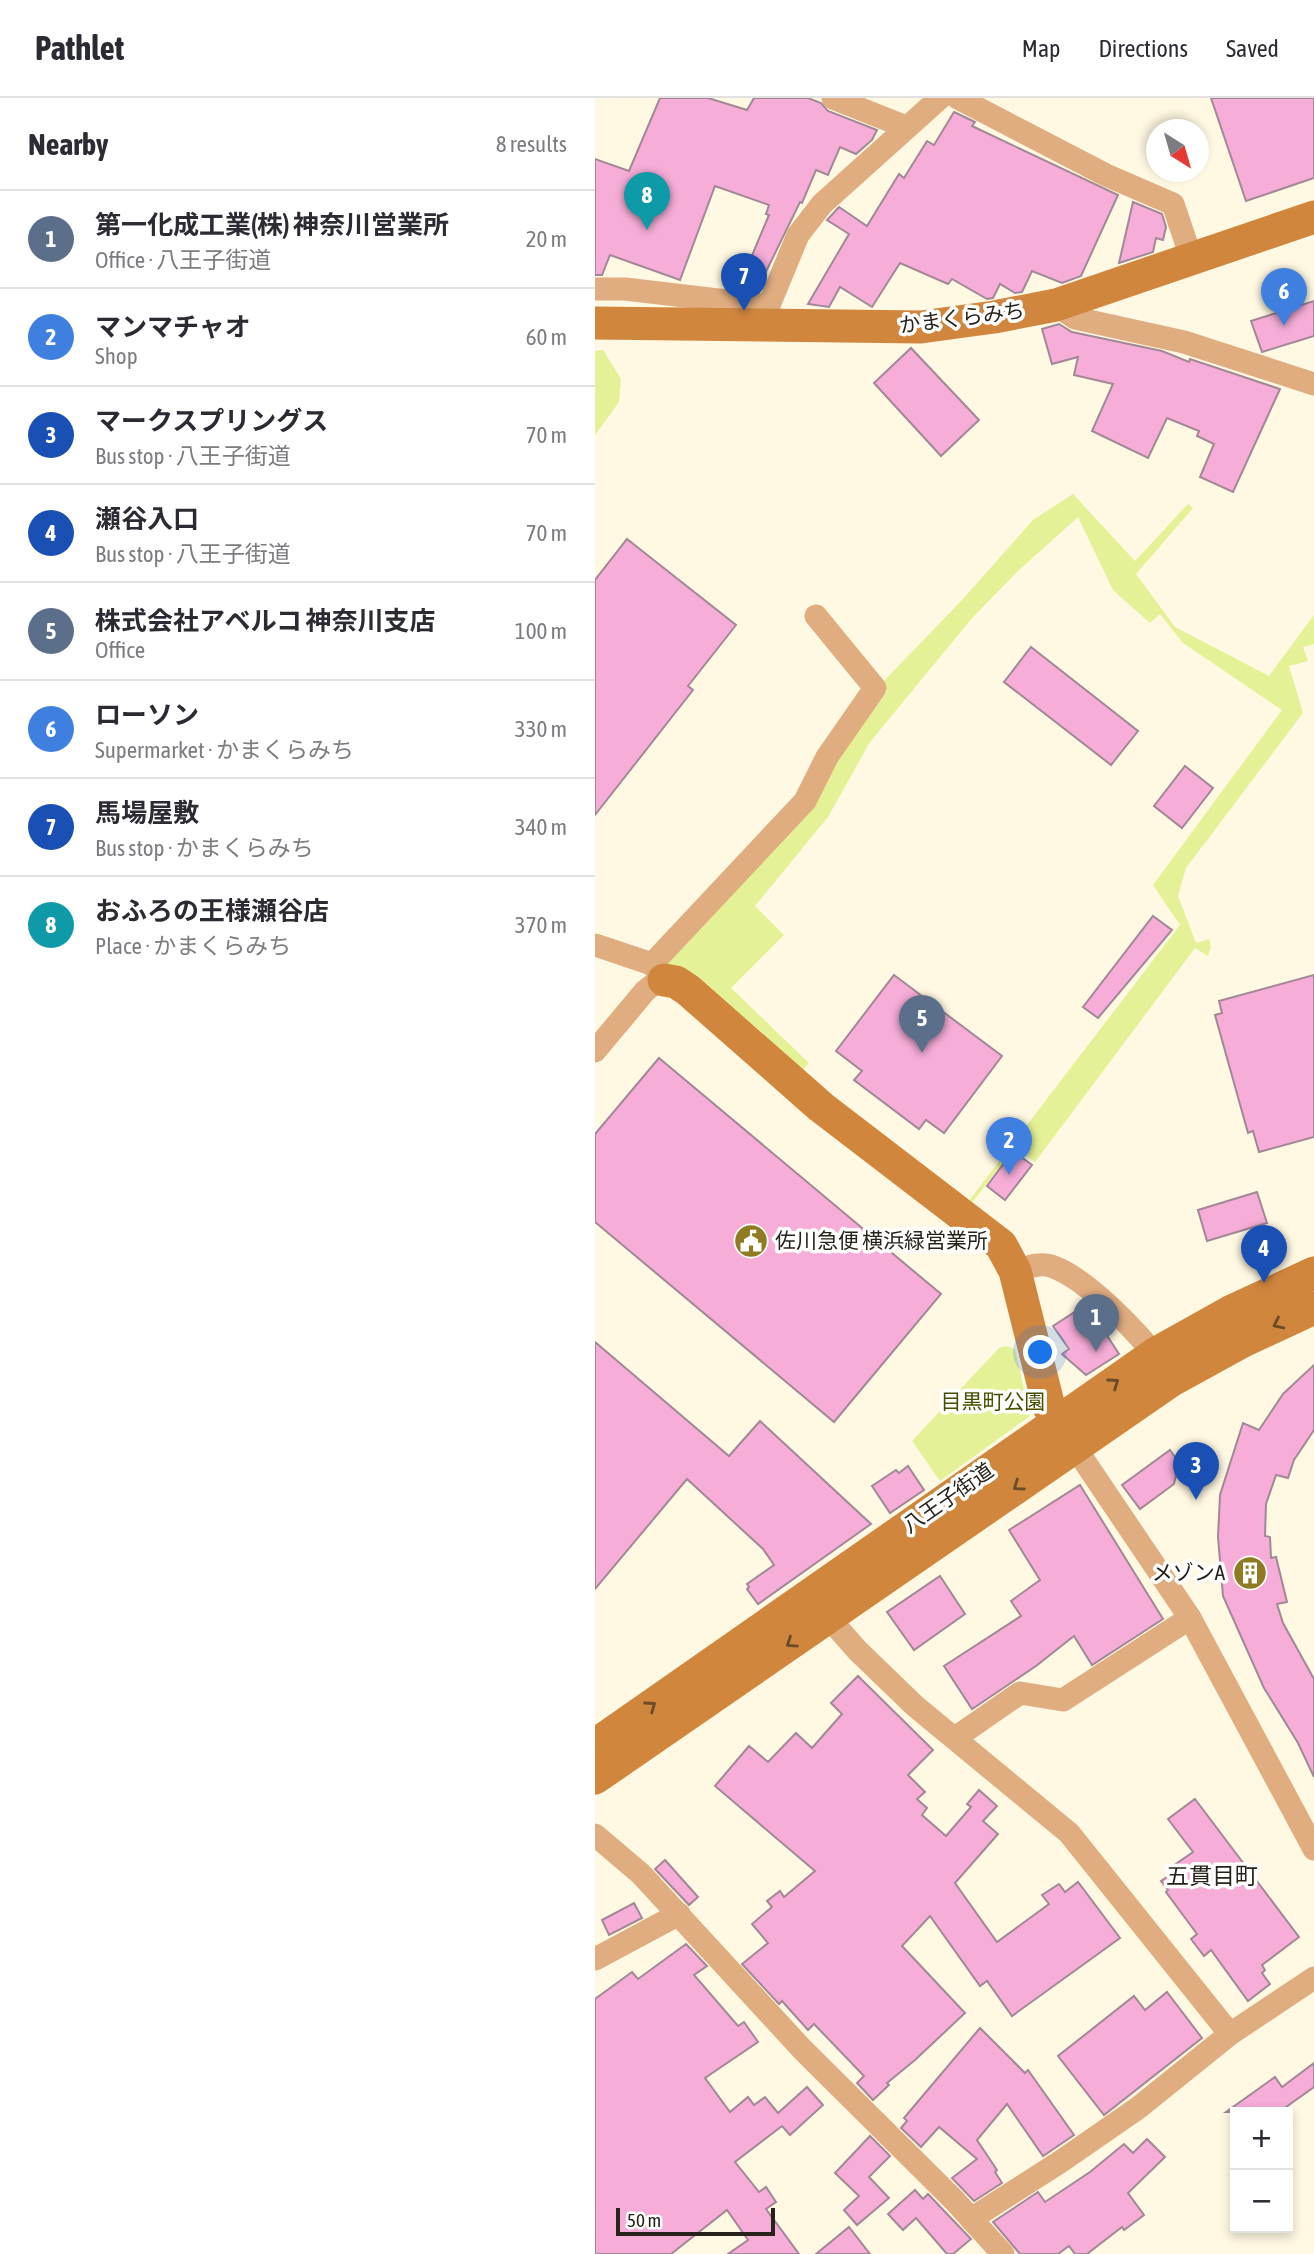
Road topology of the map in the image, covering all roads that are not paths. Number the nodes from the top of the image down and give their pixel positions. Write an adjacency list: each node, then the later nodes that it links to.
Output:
1 (834, 98): 4 (street)
2 (940, 98): 4 (street)
3 (958, 98): 6 (street)
4 (906, 127): 9 (street)
5 (1314, 217): 6 (street, かまくらみち)
6 (1192, 260): 8 (street, かまくらみち)
7 (595, 289): 9 (street)
8 (1056, 305): 9 (street, かまくらみち); 11 (street)
9 (765, 316): 10 (street, かまくらみち)
10 (595, 323)
11 (1314, 384)
12 (816, 616): 14 (street)
13 (595, 945): 14 (street)
14 (658, 972): 15 (street); 16 (street)
15 (595, 1051)
16 (1015, 1271): 19 (street); 20 (street)
17 (1314, 1273): 19 (street, 八王子街道)
18 (1314, 1308): 19 (street, 八王子街道, one-way to 19)
19 (1163, 1367): 20 (street, 八王子街道)
20 (1066, 1434): 21 (street, 八王子街道, one-way to 21); 22 (street); 24 (street, 八王子街道, one-way to 20)
21 (828, 1617): 23 (street); 25 (street, 八王子街道, one-way to 25)
22 (1190, 1618): 23 (street); 27 (street)
23 (955, 1738): 31 (street)
24 (595, 1745)
25 (595, 1778)
26 (595, 1835): 28 (street)
27 (1314, 1849)
28 (679, 1914): 29 (street); 32 (street)
29 (595, 1959)
30 (1314, 1978): 31 (street)
31 (1230, 2034): 32 (street)
32 (971, 2219): 33 (street)
33 (1003, 2254)

